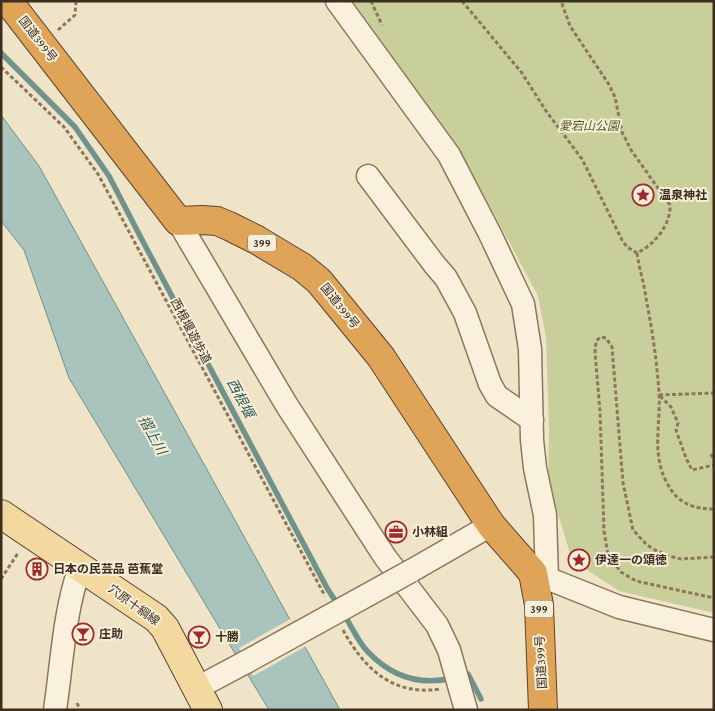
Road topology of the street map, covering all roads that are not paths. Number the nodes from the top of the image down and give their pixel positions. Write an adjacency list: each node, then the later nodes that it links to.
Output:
1 (8, 1): 4 (highway, 国道399号)
2 (337, 1): 5 (street)
3 (368, 176): 5 (street)
4 (178, 221): 7 (highway, 国道399号 / 399); 13 (street)
5 (532, 420): 9 (street)
6 (1, 514): 8 (main road, 穴原十綱線)
7 (491, 525): 9 (highway, 国道399号 / 399); 11 (street, bridge)
8 (80, 567): 11 (main road, 穴原十綱線); 12 (street)
9 (540, 576): 10 (street); 14 (highway, 国道399号 / 399)
10 (714, 630)
11 (203, 699)
12 (55, 710)
13 (466, 710)
14 (543, 710)

